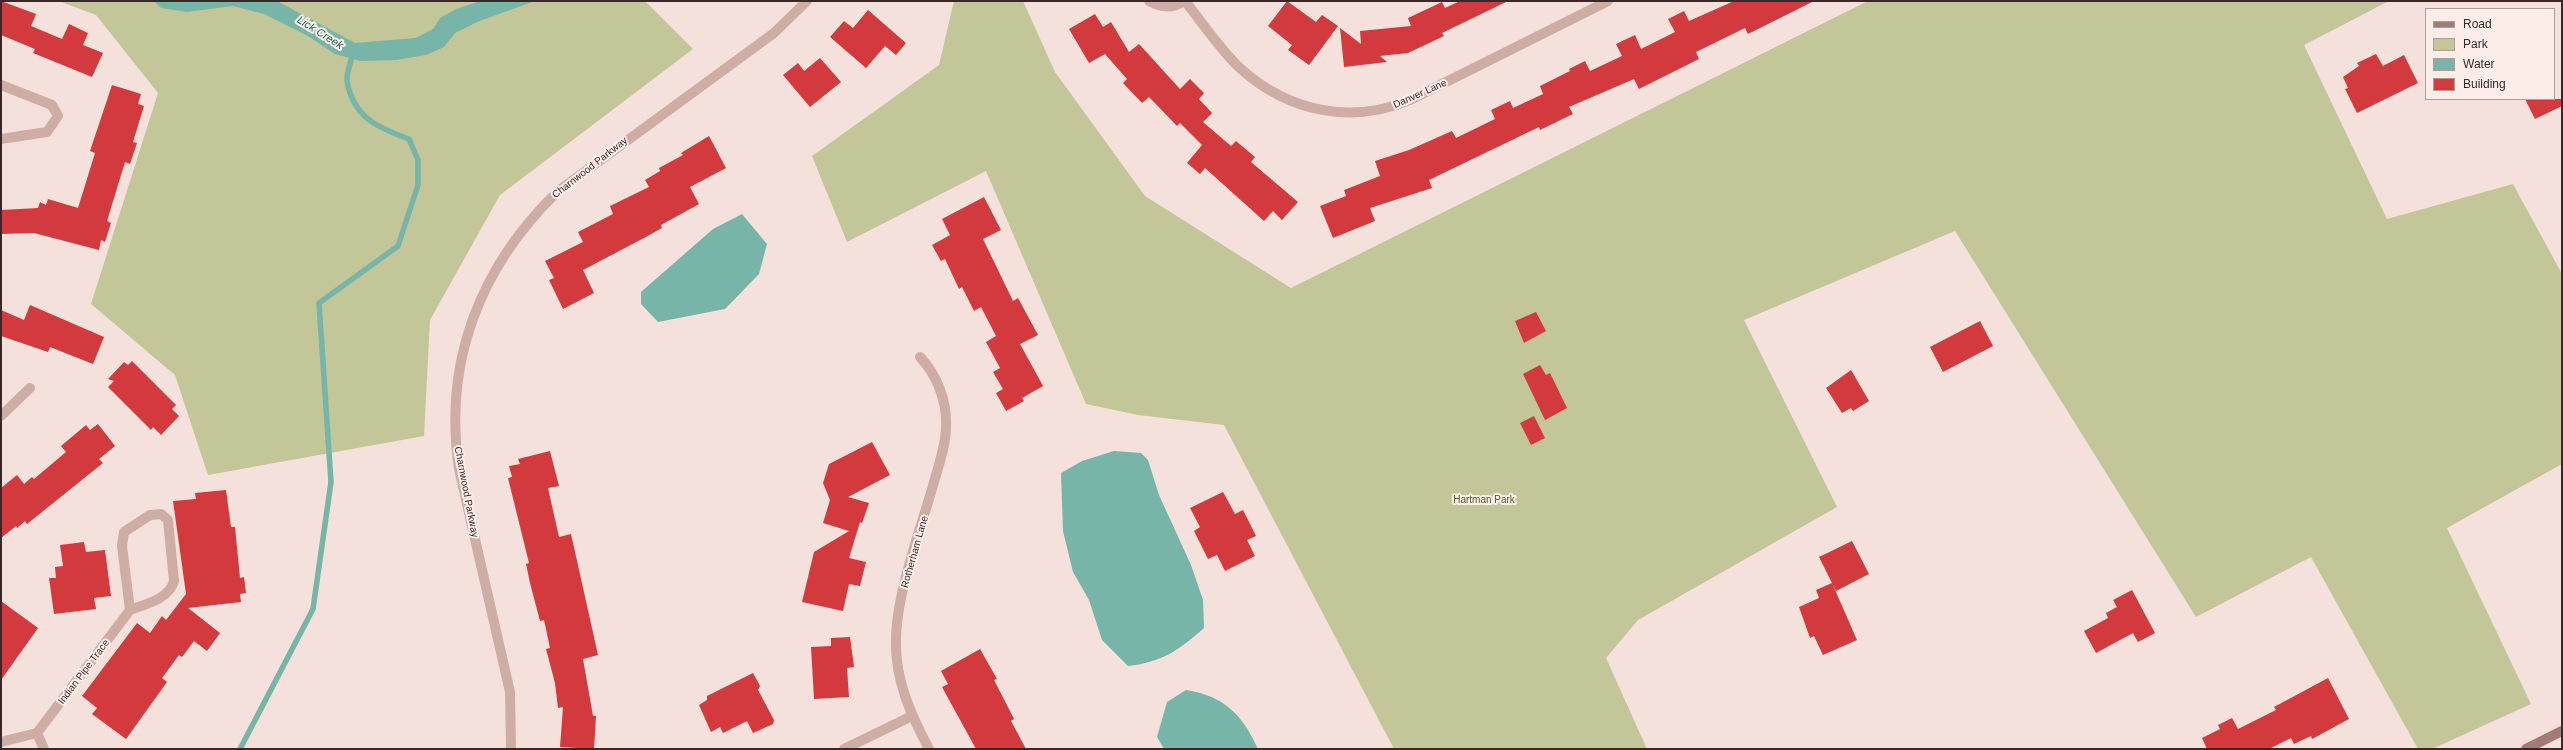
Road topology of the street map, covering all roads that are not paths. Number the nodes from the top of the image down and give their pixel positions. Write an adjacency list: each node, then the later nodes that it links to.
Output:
1 (807, 1): 16 (street, Charnwood Parkway)
2 (1149, 1): 3 (street, Danver Lane)
3 (1185, 1): 4 (street, Danver Lane)
4 (1608, 1)
5 (1, 85): 6 (street)
6 (1, 139)
7 (920, 357): 11 (street, Rotherham Lane)
8 (30, 388): 9 (street)
9 (1, 416)
10 (130, 610): 10 (street); 13 (street, Indian Pipe Trace)
11 (912, 716): 17 (street); 18 (street, Rotherham Lane)
12 (2562, 731): 19 (street)
13 (38, 733): 14 (street); 15 (street)
14 (1, 742)
15 (44, 749)
16 (511, 749)
17 (844, 749)
18 (929, 749)
19 (2526, 749)

